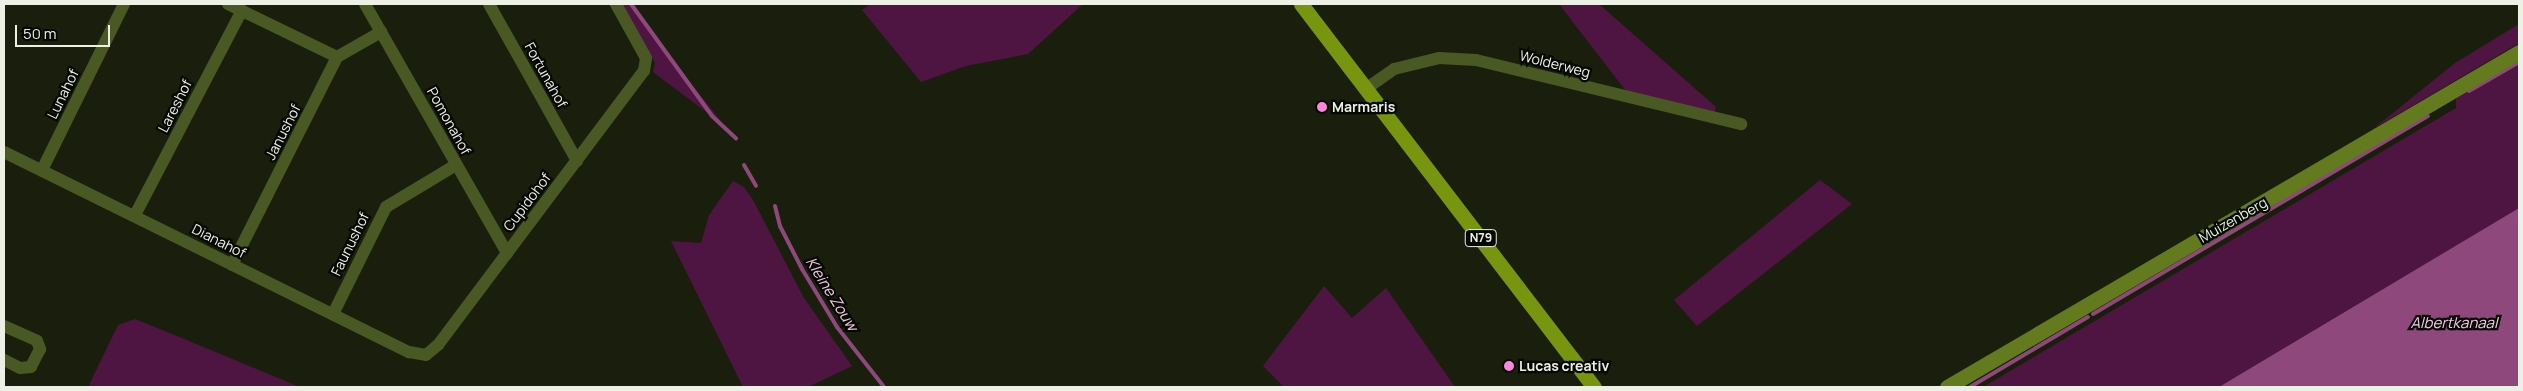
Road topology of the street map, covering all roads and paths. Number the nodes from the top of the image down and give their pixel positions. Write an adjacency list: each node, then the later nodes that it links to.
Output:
1 (124, 4): 16 (street, Lunahof)
2 (228, 4): 7 (street)
3 (365, 4): 8 (street, Pomonahof)
4 (489, 4): 14 (street, Fortunahof)
5 (616, 4): 14 (street, Cupidohof)
6 (1301, 4): 11 (main road, N79)
7 (242, 10): 10 (street); 17 (street, Lareshof)
8 (381, 32): 10 (street); 15 (street, Pomonahof)
9 (2519, 52): 25 (street, Muizenberg)
10 (337, 58): 19 (street, Janushof)
11 (1367, 88): 12 (street, Wolderweg); 24 (main road, N79)
12 (1741, 124)
13 (4, 152): 16 (street, Dianahof)
14 (577, 161): 18 (street, Cupidohof)
15 (456, 164): 18 (street, Pomonahof); 20 (street, Faunushof)
16 (42, 170): 17 (street, Dianahof)
17 (135, 215): 19 (street, Dianahof)
18 (507, 254): 22 (street, Cupidohof)
19 (232, 265): 20 (street, Dianahof)
20 (333, 314): 22 (street, Dianahof)
21 (4, 326): 23 (street)
22 (422, 356)
23 (4, 360)
24 (1594, 387)
25 (1946, 387)

